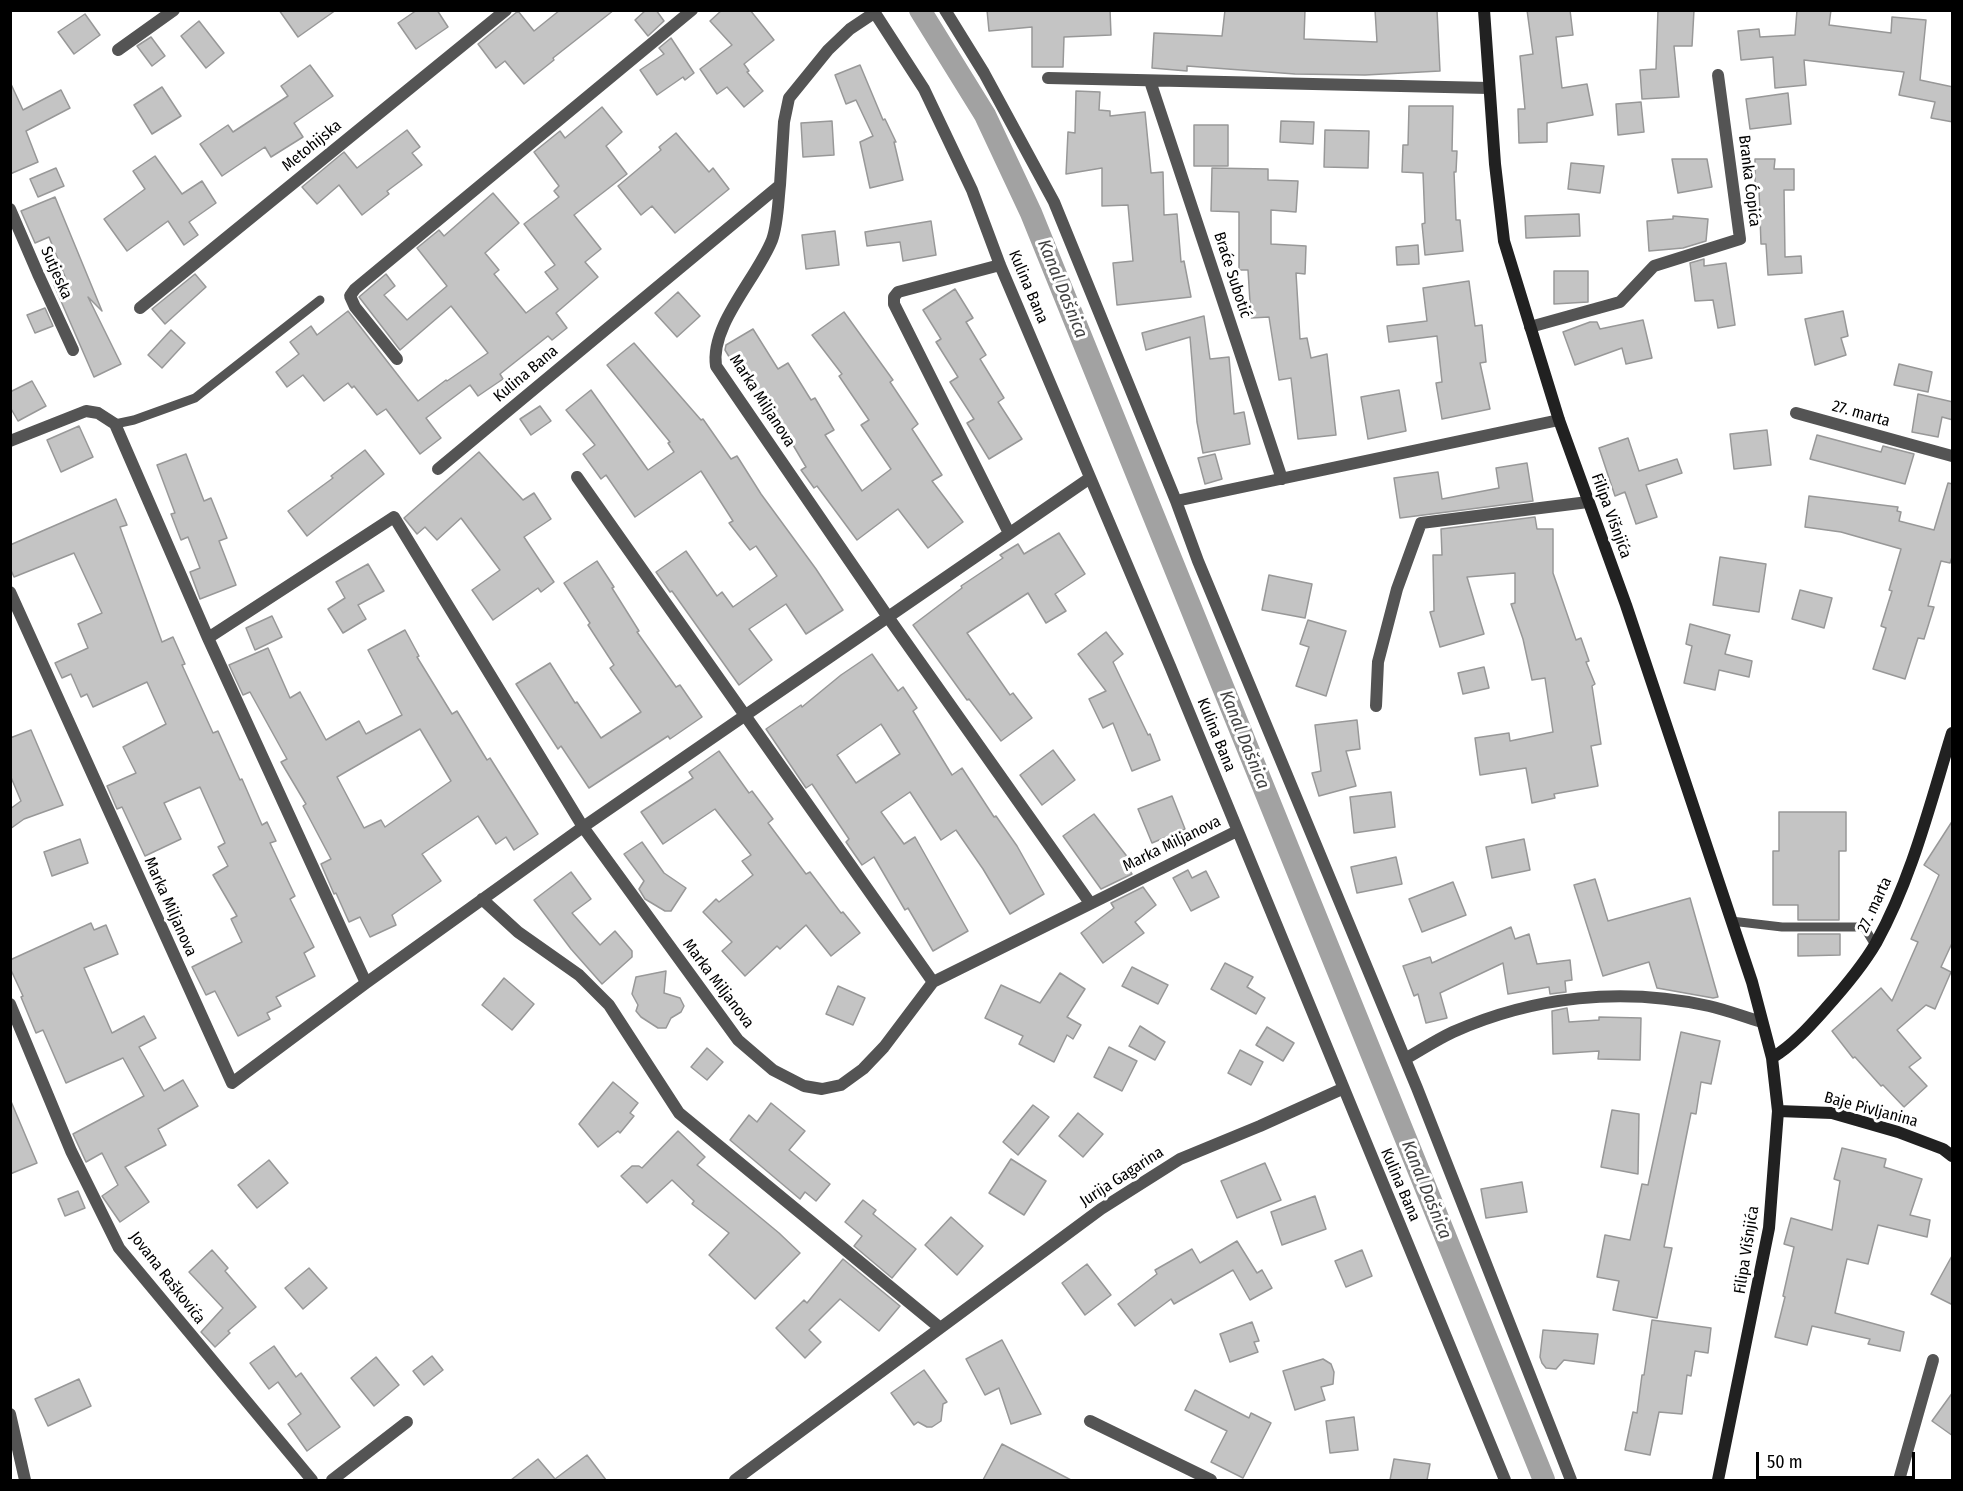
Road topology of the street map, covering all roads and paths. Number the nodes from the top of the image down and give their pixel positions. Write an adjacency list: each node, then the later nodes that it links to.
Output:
1 (174, 10): 7 (street)
2 (506, 10): 16 (street, Metohijska)
3 (692, 10): 19 (street)
4 (945, 10): 29 (street)
5 (1484, 10): 11 (main road, Filipa Višnjića)
6 (874, 12): 12 (street, Kulina Bana); 14 (street, Kulina Bana)
7 (118, 50)
8 (1718, 75): 17 (street, Branka Ćopića)
9 (1048, 78): 10 (street)
10 (1150, 81): 11 (street); 28 (street, Braće Subotić)
11 (1490, 88): 17 (main road, Filipa Višnjića)
12 (780, 185): 25 (street, Kulina Bana); 33 (street, Marka Miljanova)
13 (10, 209): 18 (street, Sutjeska)
14 (1000, 265): 27 (street, Kulina Bana); 31 (street)
15 (320, 300): 22 (lane)
16 (140, 308)
17 (1530, 327): 21 (main road, Filipa Višnjića)
18 (73, 350)
19 (397, 358)
20 (1796, 413): 24 (street, 27. marta)
21 (1559, 420): 28 (street); 30 (main road, Filipa Višnjića)
22 (115, 424): 23 (street); 34 (street)
23 (10, 441)
24 (1953, 456)
25 (438, 469)
26 (577, 477): 36 (street)
27 (1090, 478): 31 (street, Marka Miljanova); 39 (street, Kulina Bana)
28 (1282, 479): 29 (street)
29 (1176, 501): 49 (street)
30 (1588, 502): 35 (street); 42 (main road, Filipa Višnjića)
31 (1009, 533): 33 (street, Marka Miljanova)
32 (10, 592): 45 (street, Marka Miljanova)
33 (888, 617): 36 (street, Marka Miljanova); 41 (street, Marka Miljanova)
34 (208, 638): 38 (street, Marka Miljanova); 45 (street)
35 (1377, 706)
36 (744, 716): 38 (street, Marka Miljanova); 44 (street)
37 (1953, 733): 43 (main road, 27. marta)
38 (583, 827): 40 (street, Marka Miljanova); 44 (street, Marka Miljanova)
39 (1237, 831): 41 (street, Marka Miljanova); 50 (street, Kulina Bana)
40 (482, 899): 45 (street, Marka Miljanova); 53 (street)
41 (1090, 903): 44 (street, Marka Miljanova)
42 (1731, 921): 43 (lane); 47 (main road, Filipa Višnjića)
43 (1875, 945): 48 (main road, 27. marta)
44 (933, 982)
45 (366, 983)
46 (10, 1004): 59 (street, Jovana Raškovića)
47 (1762, 1022): 48 (main road, Filipa Višnjića); 49 (street)
48 (1772, 1058): 51 (main road, Filipa Višnjića)
49 (1405, 1059): 64 (street)
50 (1342, 1089): 53 (street, Jurija Gagarina); 63 (street, Kulina Bana)
51 (1778, 1111): 52 (main road, Baje Pivljanina); 65 (main road, Filipa Višnjića)
52 (1953, 1156)
53 (939, 1327): 61 (street, Jurija Gagarina)
54 (1933, 1360): 66 (street)
55 (10, 1414): 58 (street)
56 (1090, 1420): 62 (street)
57 (407, 1422): 60 (street)
58 (25, 1480)
59 (312, 1480)
60 (332, 1480)
61 (735, 1480)
62 (1211, 1480)
63 (1505, 1480)
64 (1571, 1480)
65 (1718, 1480)
66 (1899, 1480)

